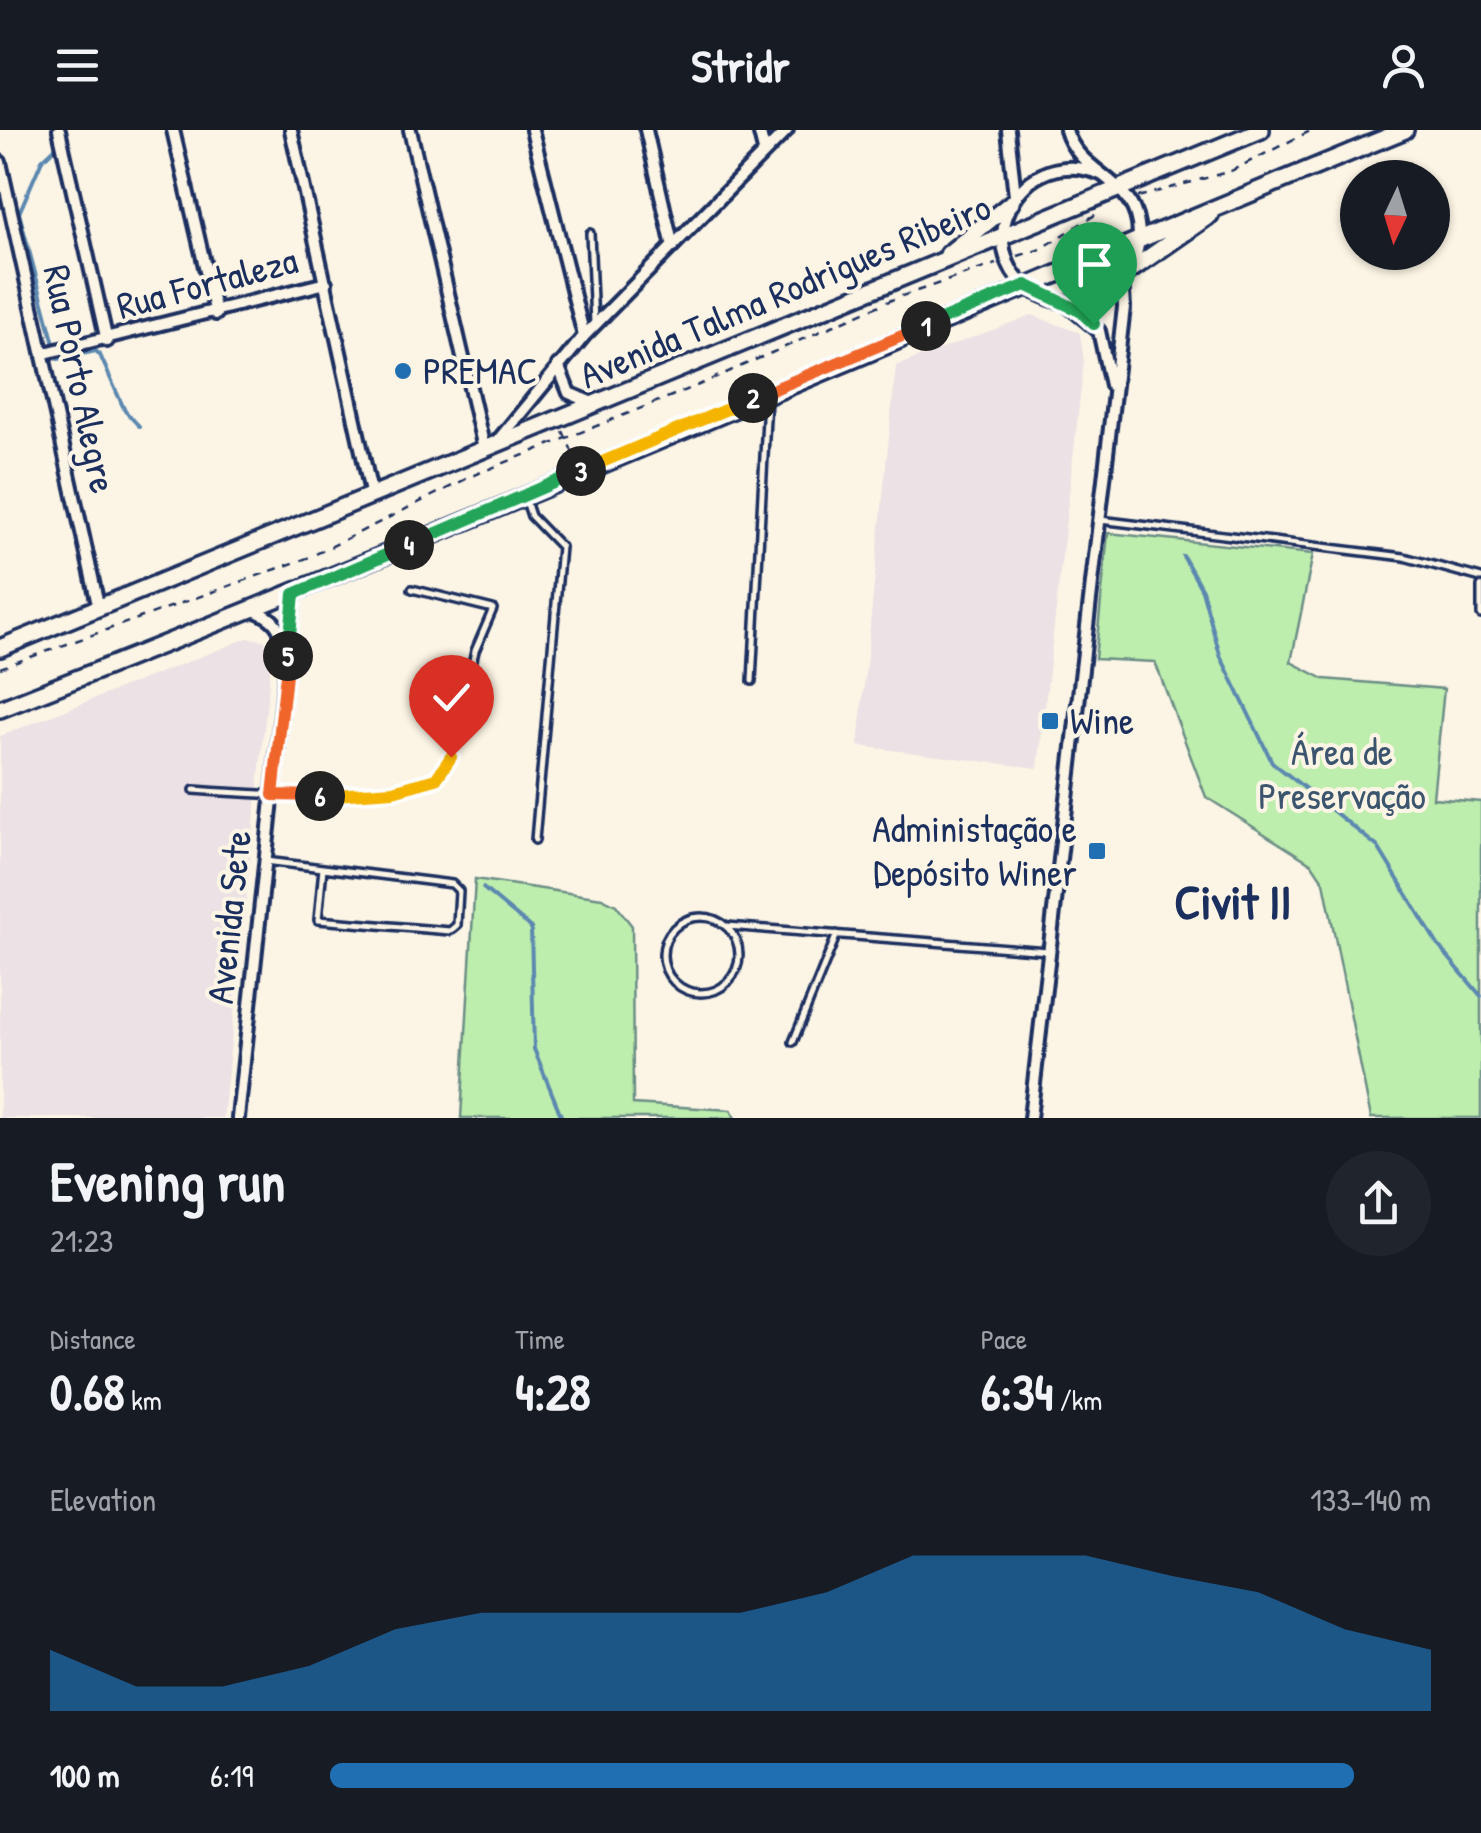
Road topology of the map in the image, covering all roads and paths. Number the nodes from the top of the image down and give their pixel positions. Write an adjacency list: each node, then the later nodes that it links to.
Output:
1 (59, 130): 33 (street)
2 (174, 130): 30 (street)
3 (290, 130): 27 (street)
4 (410, 130): 41 (street)
5 (532, 130): 32 (street)
6 (646, 130): 23 (street)
7 (759, 130): 14 (street)
8 (788, 130): 14 (street)
9 (1008, 130): 18 (street)
10 (1066, 130): 16 (street)
11 (1261, 130): 17 (main road, Avenida Talma Rodrigues Ribeiro)
12 (1312, 130): 17 (path)
13 (1405, 130): 19 (main road)
14 (764, 150): 23 (street)
15 (0, 162): 34 (street, Rua Porto Alegre)
16 (1101, 174): 17 (street); 18 (street)
17 (1125, 194): 21 (main road, Avenida Talma Rodrigues Ribeiro); 22 (street); 24 (path)
18 (1013, 200): 21 (street); 25 (main road)
19 (1224, 204): 22 (main road); 26 (main road)
20 (590, 233): 31 (lane)
21 (1003, 235): 24 (street); 25 (main road, Avenida Talma Rodrigues Ribeiro)
22 (1139, 238): 26 (street); 28 (main road)
23 (673, 247): 31 (street)
24 (1008, 259): 28 (street); 40 (path)
25 (940, 261): 38 (main road, Avenida Talma Rodrigues Ribeiro)
26 (1125, 276): 29 (street); 37 (street)
27 (326, 284): 30 (street, Rua Fortaleza); 44 (street)
28 (1026, 285): 29 (street); 36 (main road)
29 (1056, 301): 37 (street)
30 (216, 314): 33 (street, Rua Fortaleza)
31 (594, 326): 32 (street)
32 (584, 336): 35 (street)
33 (107, 340): 34 (street, Rua Fortaleza)
34 (45, 353): 49 (street, Rua Porto Alegre)
35 (558, 365): 38 (street); 41 (street)
36 (768, 392): 42 (main road); 55 (lane)
37 (1113, 399): 45 (street)
38 (596, 404): 39 (main road, Avenida Talma Rodrigues Ribeiro)
39 (558, 419): 40 (path); 41 (main road, Avenida Talma Rodrigues Ribeiro)
40 (566, 438): 42 (path); 54 (path)
41 (490, 445): 44 (main road, Avenida Talma Rodrigues Ribeiro)
42 (580, 471): 43 (main road)
43 (524, 495): 48 (main road); 59 (lane)
44 (372, 498): 49 (main road, Avenida Talma Rodrigues Ribeiro)
45 (1097, 520): 46 (lane); 64 (street)
46 (1481, 582): 51 (lane)
47 (412, 589): 58 (lane)
48 (294, 594): 50 (main road); 53 (street, Avenida Sete)
49 (99, 609): 52 (main road, Avenida Talma Rodrigues Ribeiro)
50 (252, 610): 53 (street, Avenida Sete); 56 (main road)
51 (1481, 614)
52 (0, 648)
53 (287, 663): 58 (street, Avenida Sete)
54 (0, 668)
55 (752, 681)
56 (0, 710)
57 (194, 790): 58 (lane)
58 (273, 795): 60 (street, Avenida Sete)
59 (534, 840)
60 (266, 861): 61 (lane); 66 (street, Avenida Sete)
61 (323, 868): 61 (lane)
62 (726, 926): 62 (lane); 63 (lane)
63 (837, 934): 64 (lane); 65 (lane)
64 (1048, 951): 67 (street)
65 (793, 1042)
66 (238, 1118)
67 (1030, 1118)

